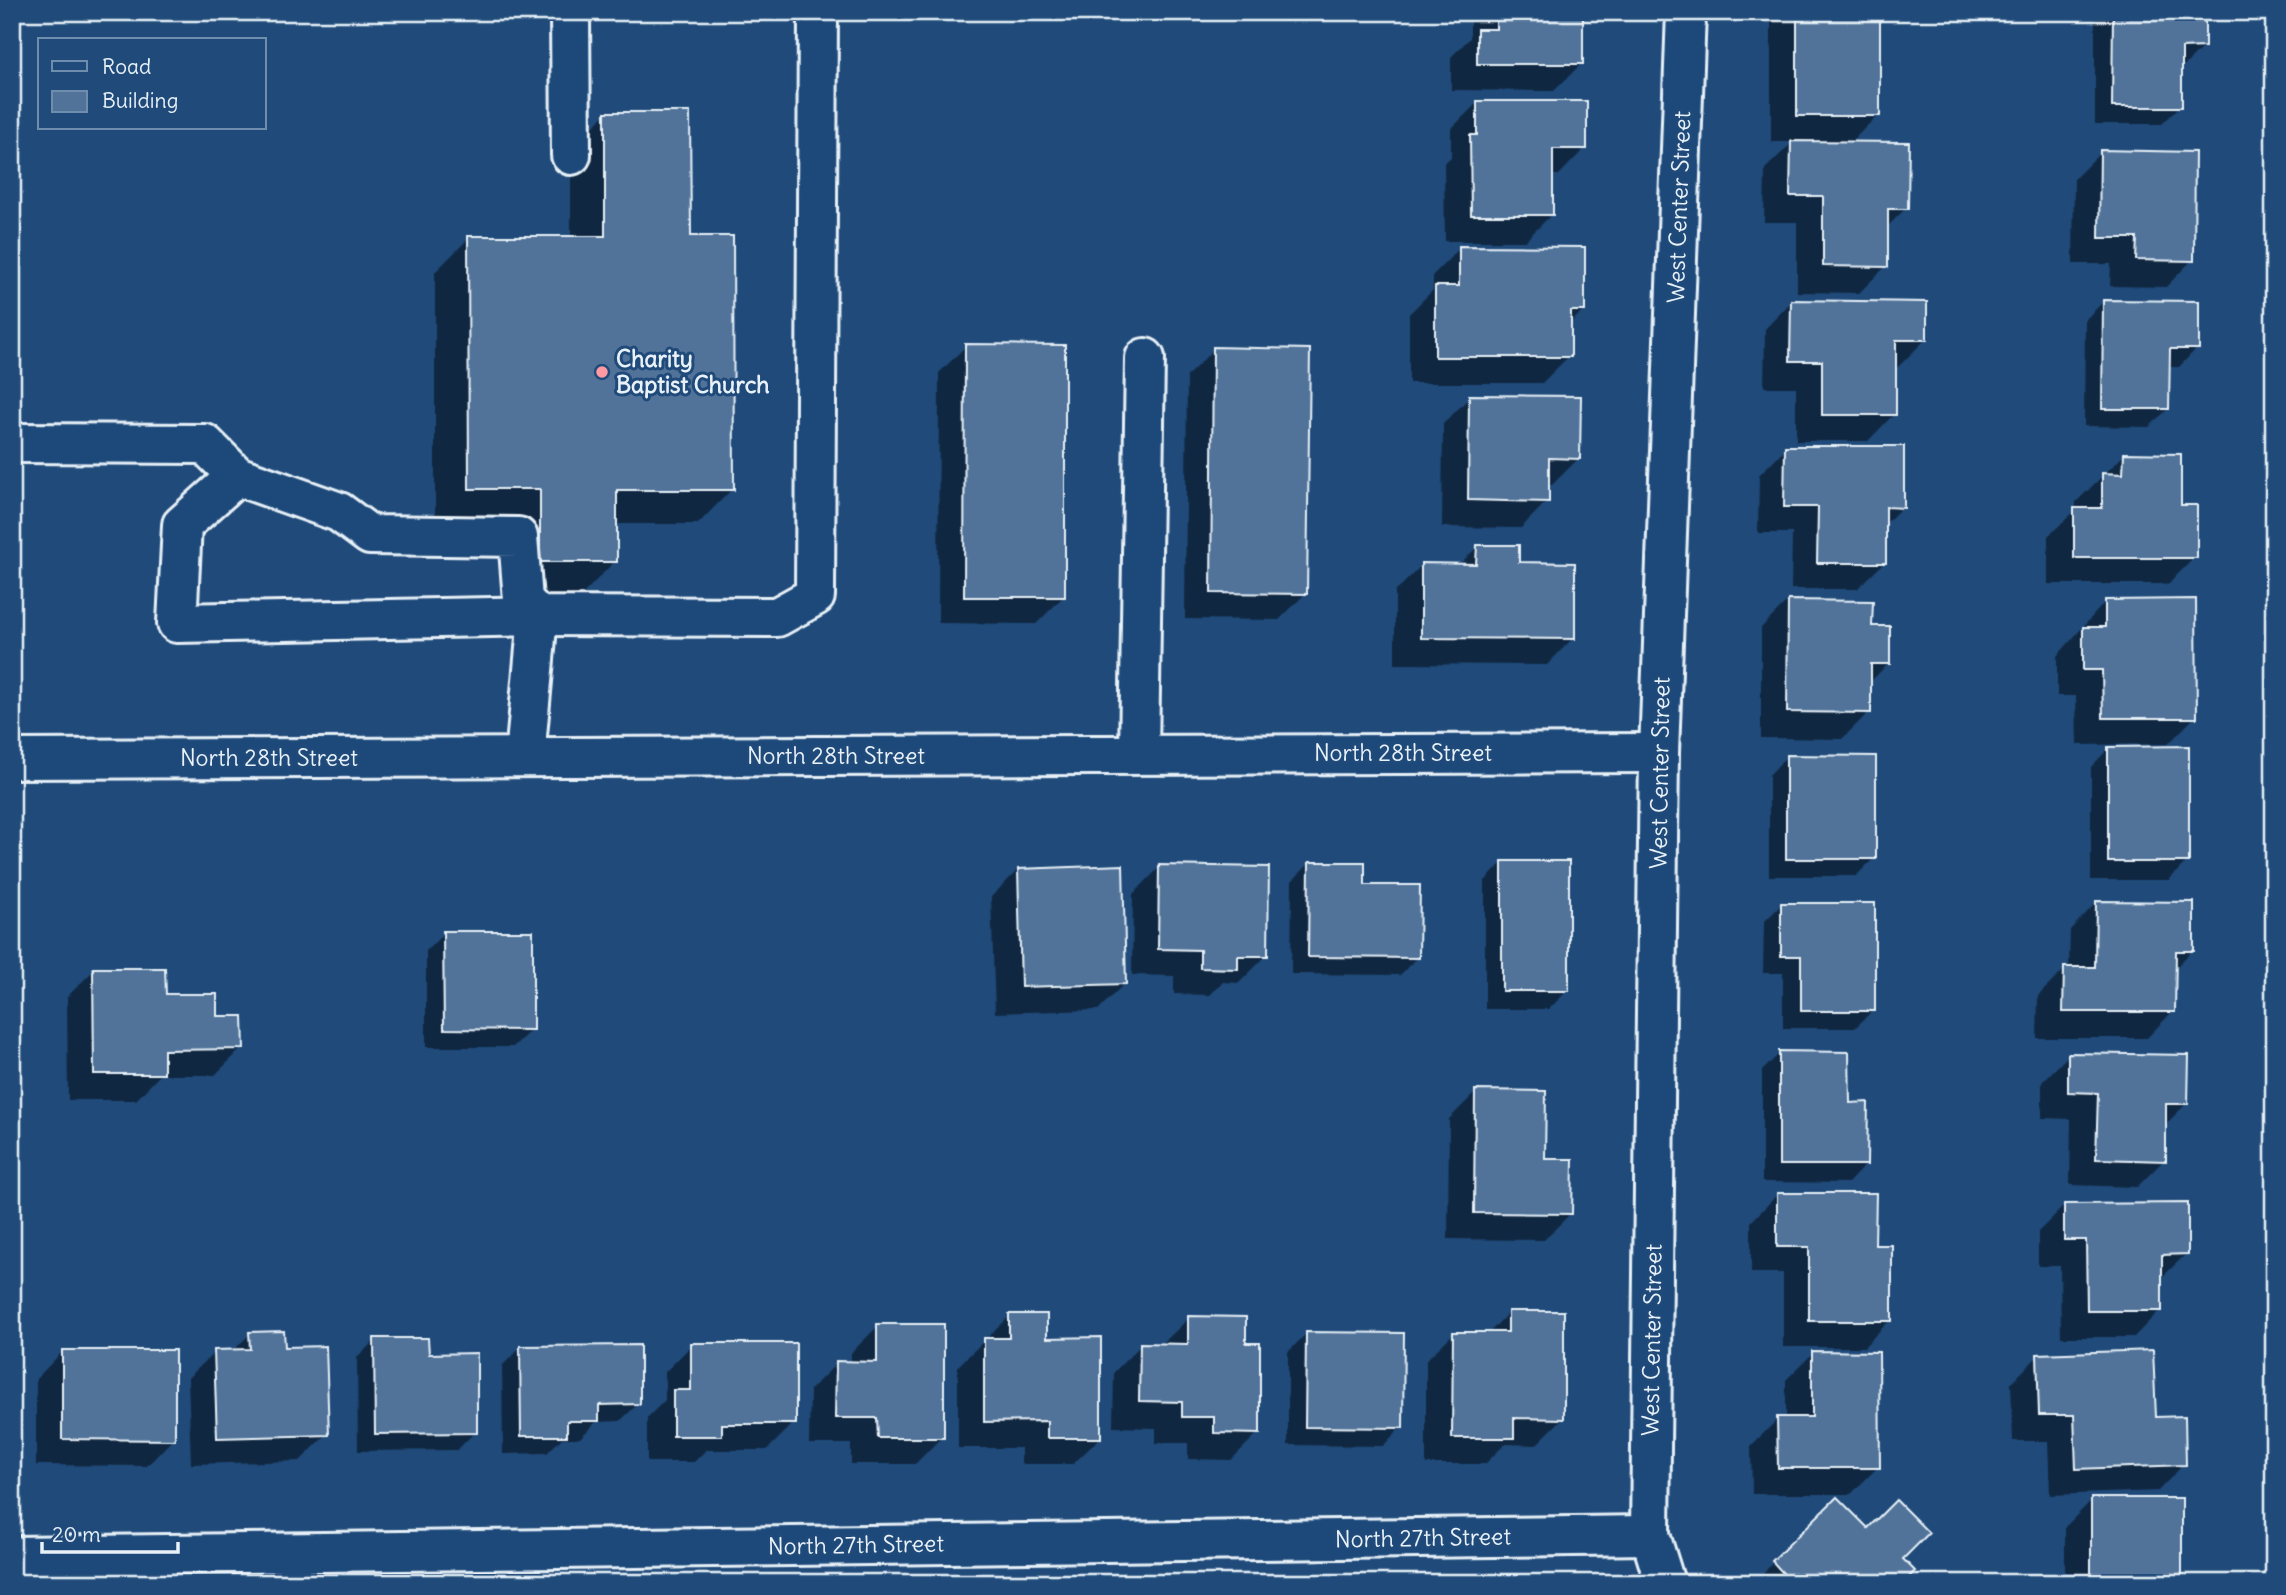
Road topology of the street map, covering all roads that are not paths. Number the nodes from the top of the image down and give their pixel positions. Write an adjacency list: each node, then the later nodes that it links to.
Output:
1 (570, 12): 4 (street)
2 (818, 12): 8 (street)
3 (1686, 12): 9 (street, West Center Street)
4 (570, 155)
5 (1145, 358): 10 (street)
6 (12, 443): 7 (street)
7 (237, 476): 8 (street); 8 (street)
8 (537, 616): 11 (street)
9 (1659, 753): 10 (street, North 28th Street); 13 (street, West Center Street)
10 (1139, 754): 11 (street, North 28th Street)
11 (525, 757): 12 (street, North 28th Street)
12 (12, 758)
13 (1650, 1535): 14 (street, North 27th Street); 15 (street)
14 (12, 1556)
15 (1665, 1583)

